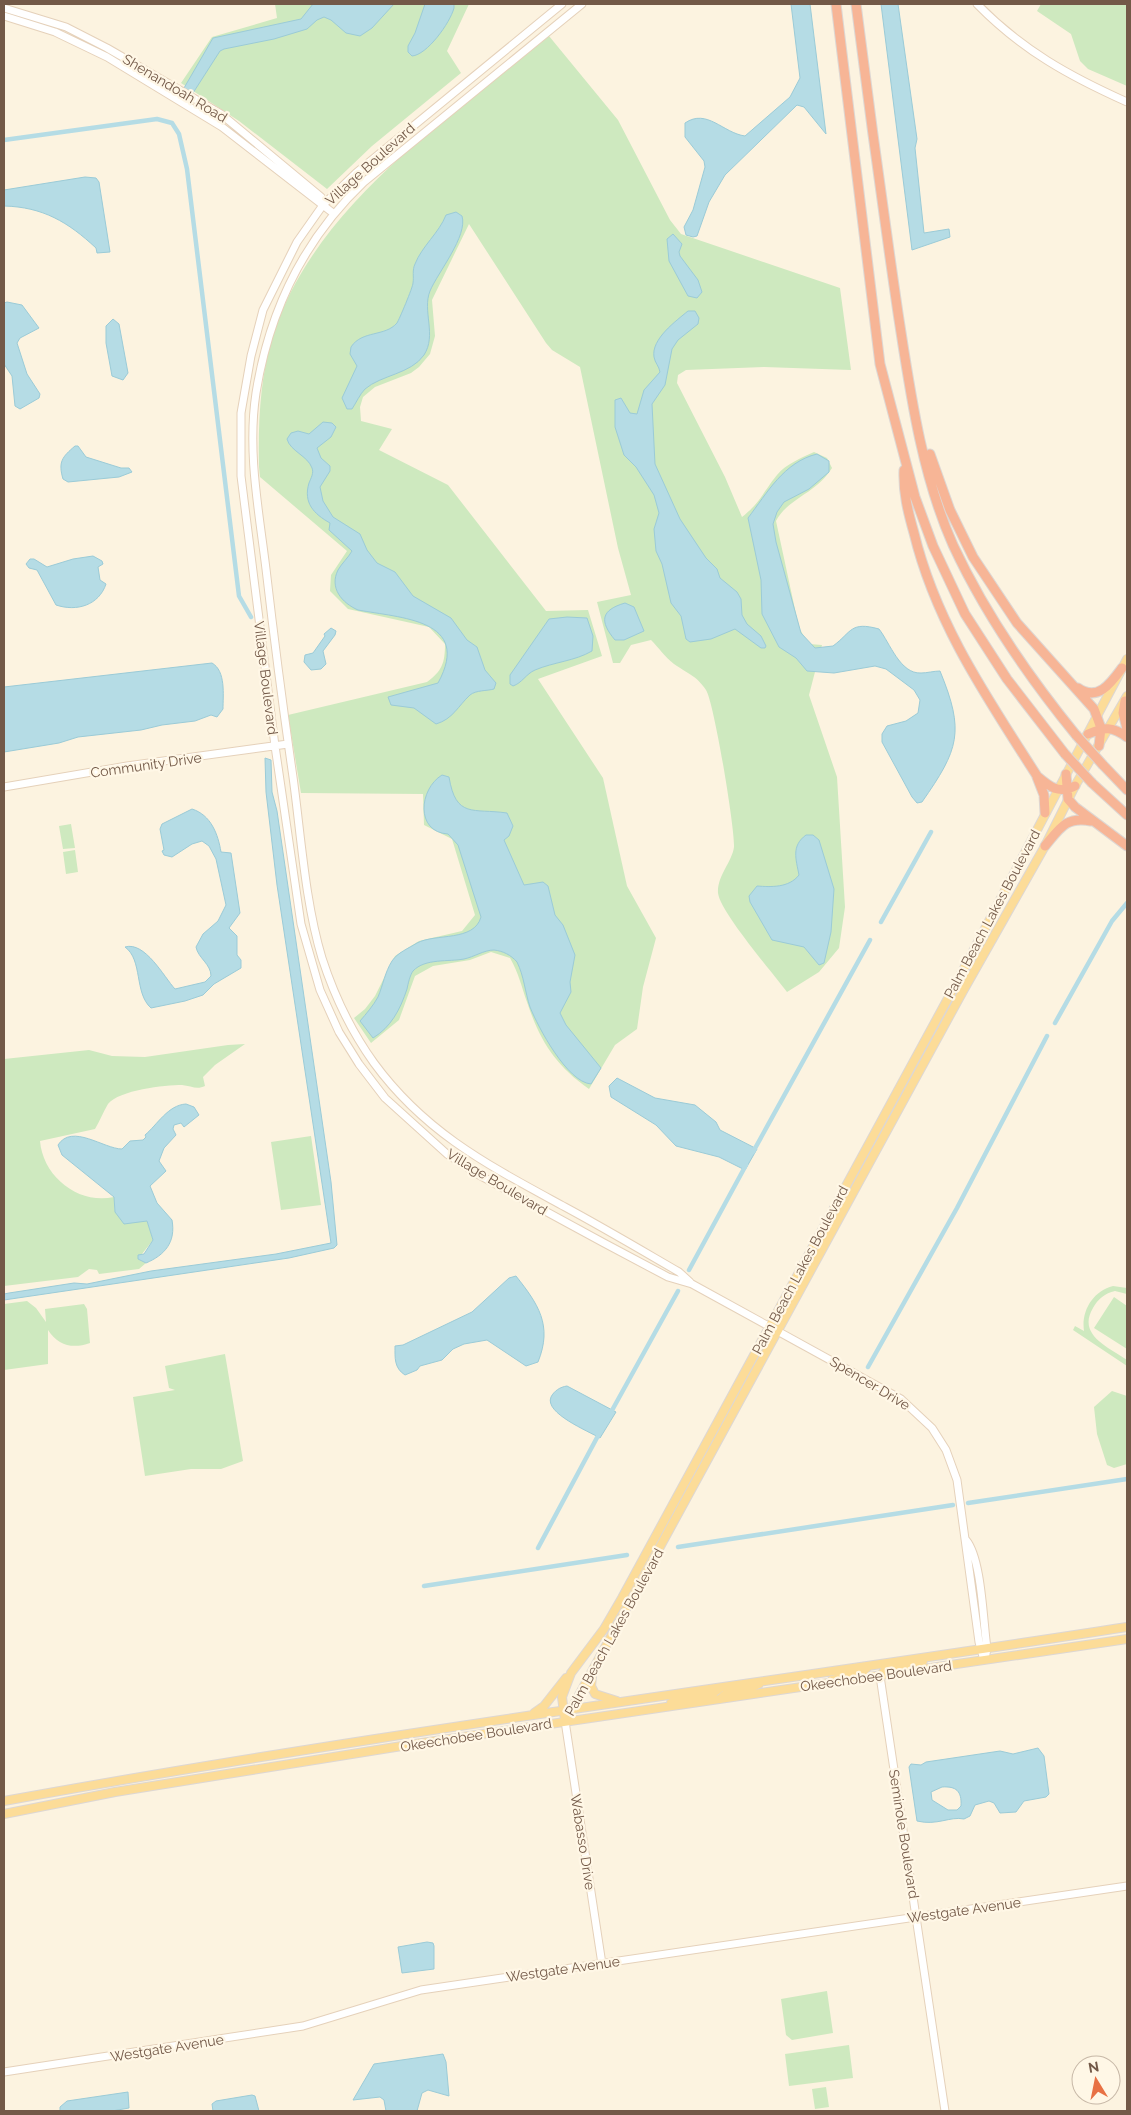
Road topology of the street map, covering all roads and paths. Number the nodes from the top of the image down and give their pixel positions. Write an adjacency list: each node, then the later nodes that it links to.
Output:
1 (562, 4): 9 (street, Village Boulevard)
2 (582, 4): 10 (street, Village Boulevard)
3 (836, 4): 12 (highway)
4 (856, 4): 11 (highway)
5 (977, 4): 8 (street)
6 (4, 8): 9 (street, Shenandoah Road)
7 (4, 16): 9 (street, Shenandoah Road)
8 (1127, 102)
9 (323, 205): 10 (street, Shenandoah Road); 14 (street, Village Boulevard)
10 (333, 213): 13 (street, Village Boulevard)
11 (909, 384): 17 (highway); 31 (highway, bridge)
12 (905, 460): 29 (highway); 34 (highway, bridge)
13 (272, 618): 14 (street); 25 (street, Village Boulevard)
14 (259, 620): 26 (street, Village Boulevard)
15 (1127, 659): 16 (main road)
16 (1122, 668): 17 (highway); 19 (main road)
17 (1069, 682): 19 (highway)
18 (1126, 698): 20 (main road, Palm Beach Lakes Boulevard); 22 (highway)
19 (1098, 717): 21 (highway); 23 (main road)
20 (1111, 727): 21 (highway); 24 (highway); 27 (main road, Palm Beach Lakes Boulevard)
21 (1101, 728): 23 (highway); 27 (highway)
22 (1127, 729)
23 (1088, 734): 28 (main road)
24 (1127, 737)
25 (288, 744): 26 (street, Community Drive); 42 (street, Village Boulevard)
26 (275, 746): 30 (street, Community Drive); 42 (street, Village Boulevard)
27 (1099, 746): 32 (main road, Palm Beach Lakes Boulevard)
28 (1066, 774): 32 (highway)
29 (1037, 776): 32 (highway); 33 (highway)
30 (4, 787)
31 (1127, 790)
32 (1067, 791): 33 (main road, Palm Beach Lakes Boulevard); 35 (highway); 36 (main road, Palm Beach Lakes Boulevard)
33 (1045, 813): 38 (main road, Palm Beach Lakes Boulevard)
34 (1127, 815)
35 (1094, 822): 36 (highway); 37 (highway)
36 (1045, 846): 40 (main road, Palm Beach Lakes Boulevard)
37 (1127, 846)
38 (1021, 860): 39 (main road, Palm Beach Lakes Boulevard); 40 (main road)
39 (994, 911): 41 (main road); 43 (main road, Palm Beach Lakes Boulevard)
40 (1007, 914): 41 (main road, Palm Beach Lakes Boulevard)
41 (994, 936): 44 (main road, Palm Beach Lakes Boulevard)
42 (692, 1284): 43 (street, Village Boulevard)
43 (770, 1326): 44 (street, Village Boulevard); 47 (main road, Palm Beach Lakes Boulevard)
44 (778, 1331): 45 (street, Spencer Drive); 49 (main road, Palm Beach Lakes Boulevard)
45 (966, 1540): 46 (street, Spencer Drive); 48 (street, Spencer Drive)
46 (972, 1592): 48 (street); 52 (street, Spencer Drive)
47 (622, 1598): 49 (main road); 56 (main road, Palm Beach Lakes Boulevard)
48 (981, 1600): 52 (street, Spencer Drive)
49 (624, 1616): 57 (main road, Palm Beach Lakes Boulevard)
50 (1127, 1627): 52 (main road, Okeechobee Boulevard)
51 (1127, 1639): 54 (main road, Okeechobee Boulevard)
52 (984, 1649): 53 (main road, Okeechobee Boulevard); 54 (street, Spencer Drive)
53 (936, 1656): 55 (main road, Okeechobee Boulevard); 58 (main road)
54 (984, 1660): 58 (main road, Okeechobee Boulevard)
55 (870, 1665): 59 (main road, Okeechobee Boulevard); 60 (main road)
56 (571, 1673): 65 (main road, Palm Beach Lakes Boulevard); 66 (main road)
57 (592, 1674): 63 (main road); 65 (main road, Palm Beach Lakes Boulevard)
58 (880, 1676): 60 (main road, Okeechobee Boulevard); 73 (street, Seminole Boulevard)
59 (765, 1681): 61 (main road, Okeechobee Boulevard); 62 (main road)
60 (816, 1686): 62 (main road, Okeechobee Boulevard)
61 (721, 1687): 63 (main road, Okeechobee Boulevard); 64 (main road)
62 (720, 1700): 64 (main road, Okeechobee Boulevard)
63 (621, 1702): 65 (main road, Okeechobee Boulevard)
64 (658, 1708): 67 (main road, Okeechobee Boulevard)
65 (568, 1709): 66 (main road, Okeechobee Boulevard); 67 (main road, Palm Beach Lakes Boulevard)
66 (532, 1714): 68 (main road, Okeechobee Boulevard)
67 (565, 1721): 69 (main road, Okeechobee Boulevard); 74 (street, Wabasso Drive)
68 (445, 1728): 69 (main road); 70 (main road, Okeechobee Boulevard)
69 (408, 1745): 71 (main road, Okeechobee Boulevard)
70 (4, 1801)
71 (4, 1814)
72 (1127, 1886): 73 (street, Westgate Avenue)
73 (916, 1917): 74 (street, Westgate Avenue); 76 (street, Seminole Boulevard)
74 (602, 1964): 75 (street, Westgate Avenue)
75 (4, 2072)
76 (945, 2111)

